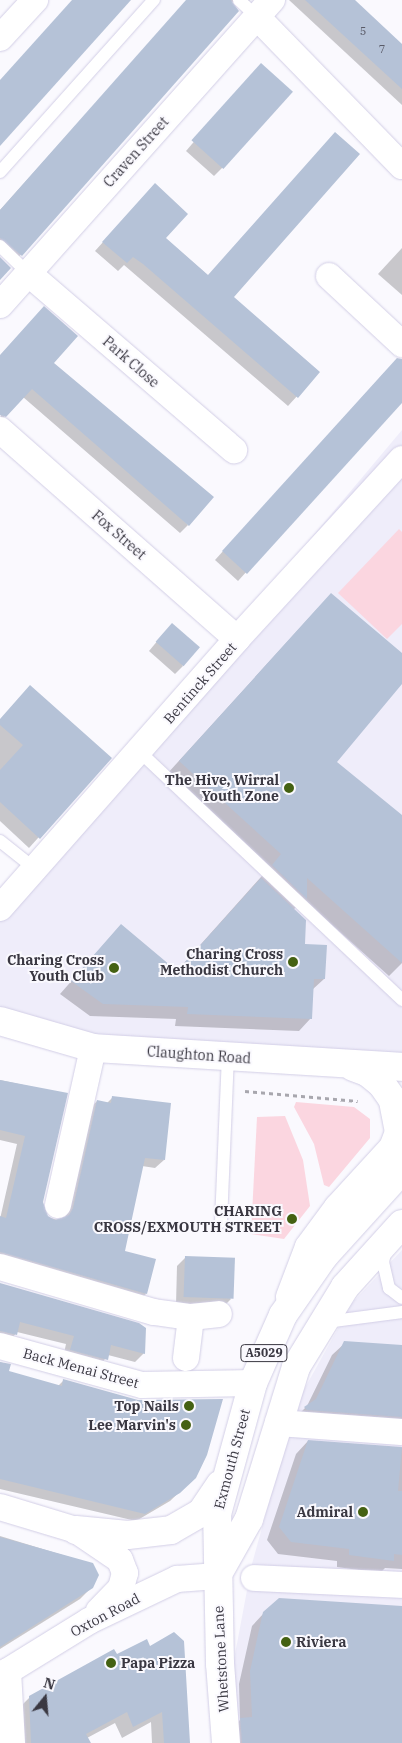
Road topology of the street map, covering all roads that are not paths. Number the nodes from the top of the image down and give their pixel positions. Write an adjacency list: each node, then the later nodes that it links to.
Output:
1 (35, 0): 4 (street)
2 (154, 0): 6 (lane)
3 (256, 6): 5 (street); 8 (street, Craven Street)
4 (0, 38)
5 (402, 166)
6 (0, 172)
7 (0, 246): 8 (lane)
8 (28, 273): 10 (street, Craven Street); 13 (street, Park Close)
9 (330, 276): 11 (street)
10 (0, 304)
11 (402, 344)
12 (0, 430): 15 (street, Fox Street)
13 (234, 450)
14 (402, 459): 15 (street, Bentinck Street)
15 (237, 640): 16 (street, Bentinck Street)
16 (140, 752): 18 (street, Bentinck Street); 20 (lane)
17 (0, 841): 18 (lane)
18 (34, 868): 19 (street, Bentinck Street)
19 (0, 908)
20 (402, 1000)
21 (0, 1020): 22 (main road, Claughton Road)
22 (94, 1048): 23 (main road, Claughton Road); 27 (street)
23 (228, 1056): 24 (main road, Claughton Road); 28 (lane)
24 (345, 1064): 25 (main road, Claughton Road); 34 (main road)
25 (402, 1067)
26 (402, 1170): 34 (main road, Exmouth Street / A5029)
27 (58, 1205)
28 (222, 1222)
29 (395, 1231): 31 (lane); 36 (main road, A5029)
30 (0, 1268): 35 (street)
31 (402, 1298)
32 (402, 1312): 36 (lane)
33 (219, 1314): 35 (street)
34 (283, 1315): 39 (main road, Exmouth Street / A5029)
35 (191, 1317): 38 (street)
36 (321, 1323): 40 (main road, A5029)
37 (0, 1346): 39 (street, Back Menai Street)
38 (186, 1358)
39 (253, 1383): 42 (main road, Exmouth Street / A5029)
40 (278, 1423): 41 (street); 45 (main road, A5029)
41 (402, 1432)
42 (227, 1475): 44 (main road); 45 (main road, Exmouth Street / A5029)
43 (0, 1507): 44 (street)
44 (76, 1530): 48 (street)
45 (217, 1576): 48 (street, Oxton Road); 51 (main road, Whetstone Lane / A5029)
46 (254, 1578): 47 (street)
47 (402, 1585)
48 (89, 1621): 49 (street, Oxton Road)
49 (4, 1673): 50 (street)
50 (12, 1743)
51 (226, 1743)

